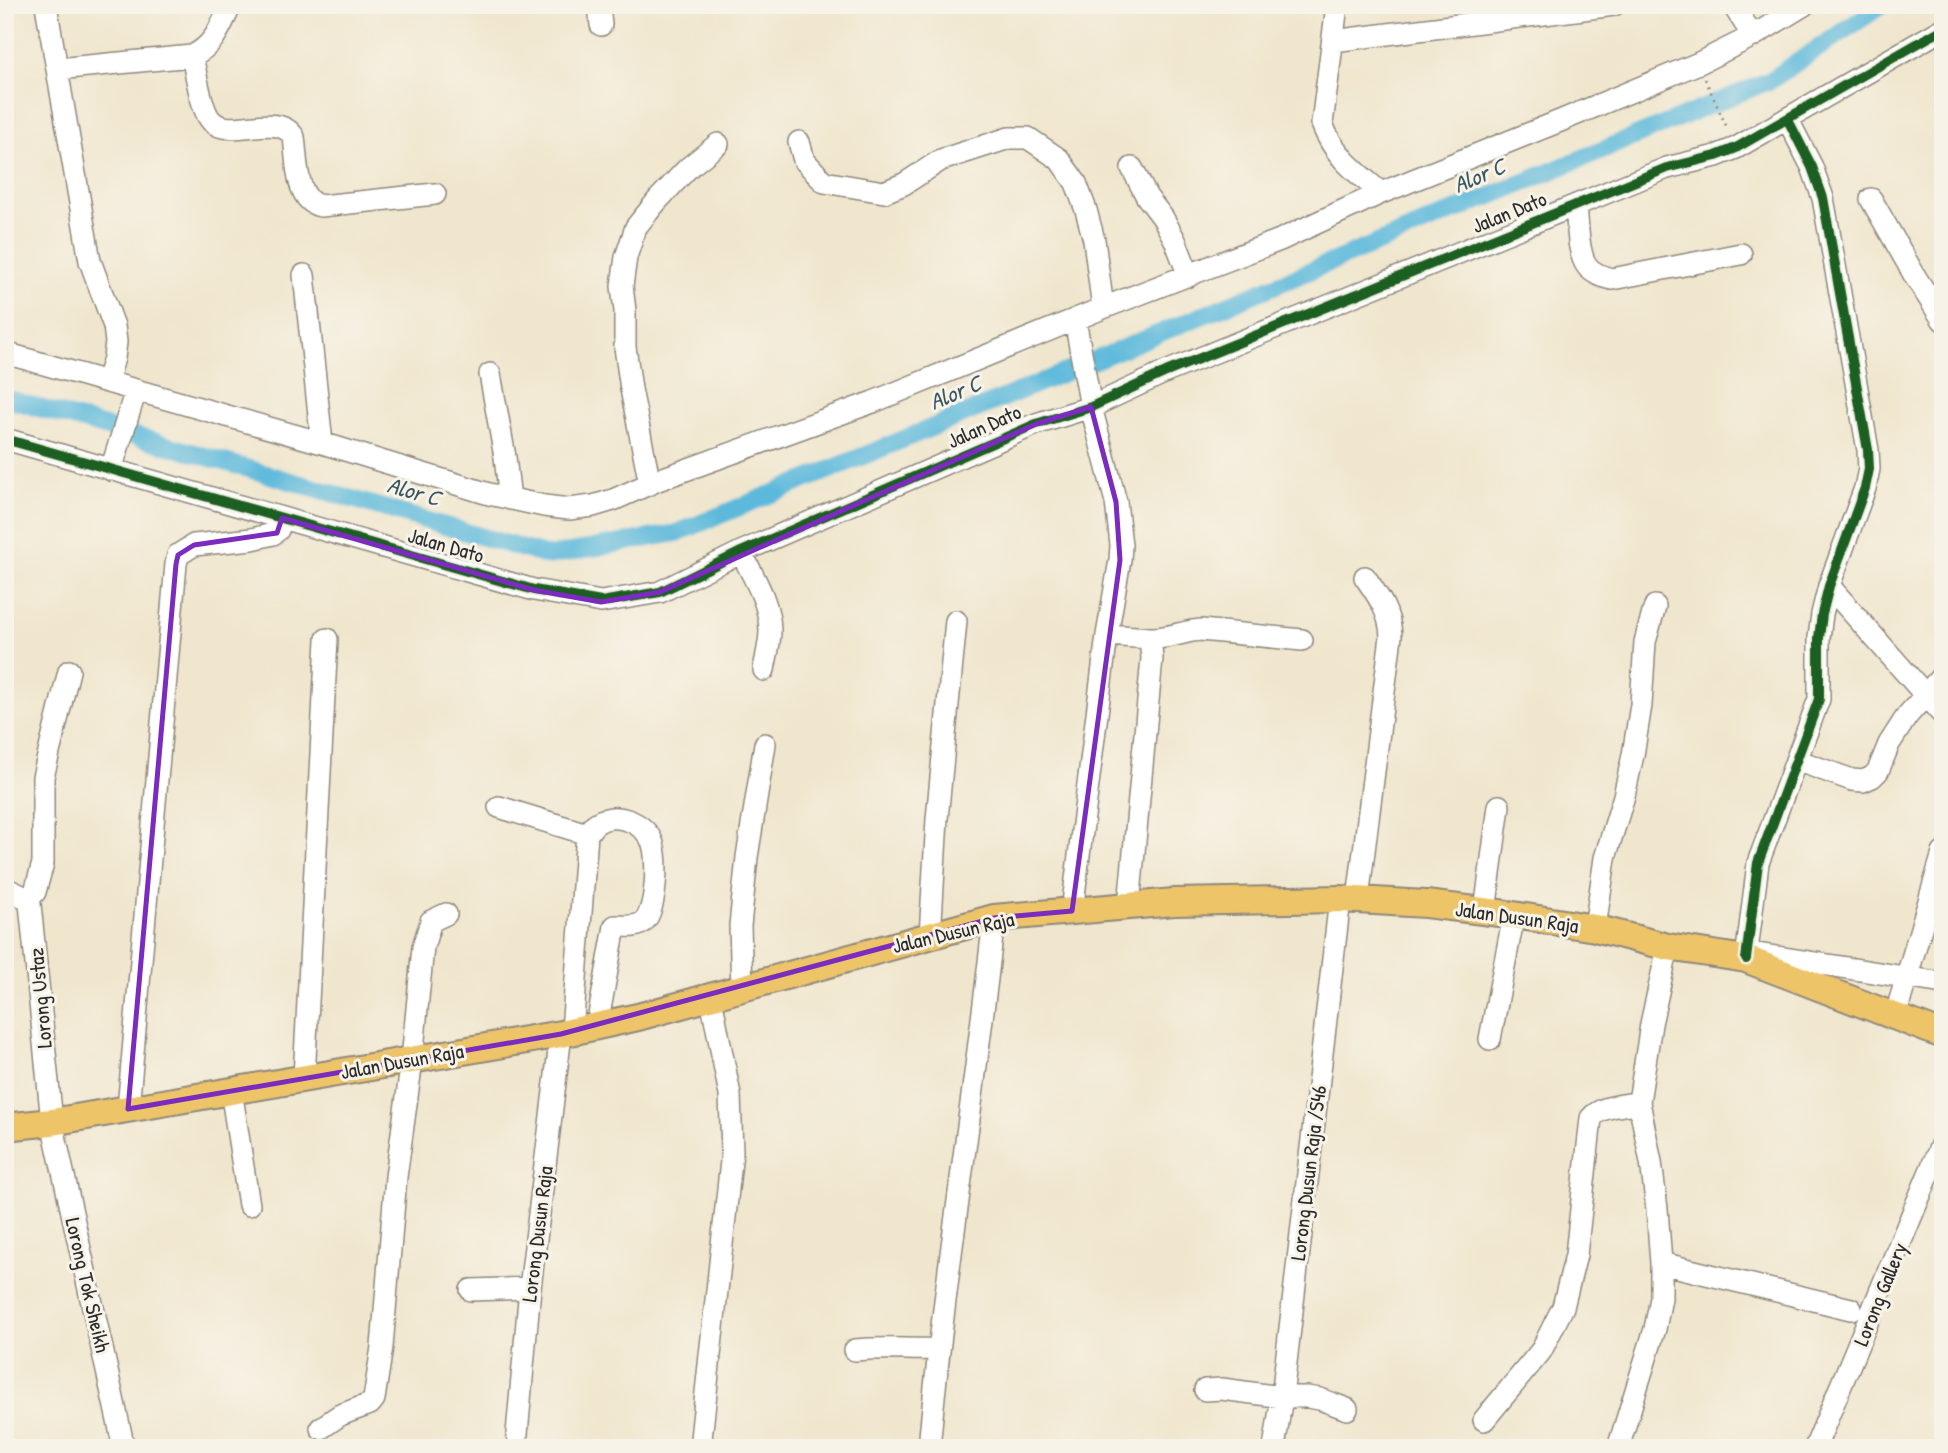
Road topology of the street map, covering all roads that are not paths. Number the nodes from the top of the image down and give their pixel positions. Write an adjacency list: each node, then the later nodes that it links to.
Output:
1 (46, 5): 11 (street)
2 (231, 5): 10 (street)
3 (1337, 5): 9 (street)
4 (1614, 5): 9 (street)
5 (1733, 5): 8 (street)
6 (1804, 5): 8 (street)
7 (1943, 29): 12 (street, Jalan Dato)
8 (1753, 37): 16 (street)
9 (1333, 41): 16 (street)
10 (192, 56): 11 (street); 17 (street)
11 (57, 69): 28 (street)
12 (1788, 120): 19 (street, Jalan Dato); 39 (street)
13 (799, 142): 23 (street)
14 (718, 144): 34 (street)
15 (1132, 168): 22 (street)
16 (1381, 193): 22 (street)
17 (435, 194)
18 (1871, 199): 24 (street)
19 (1576, 205): 20 (street); 30 (street, Jalan Dato)
20 (1741, 254)
21 (304, 275): 32 (street)
22 (1189, 276): 23 (street)
23 (1103, 308): 25 (street)
24 (1943, 320)
25 (1076, 324): 30 (street); 34 (street)
26 (5, 353): 28 (street)
27 (490, 374): 35 (street)
28 (107, 382): 29 (street)
29 (135, 394): 32 (street); 33 (street)
30 (1091, 404): 37 (street, Jalan Dato); 42 (street)
31 (5, 439): 33 (street, Jalan Dato)
32 (323, 443): 35 (street)
33 (111, 468): 36 (street, Jalan Dato)
34 (650, 484): 35 (street)
35 (510, 499)
36 (282, 519): 37 (street, Jalan Dato); 84 (street)
37 (741, 552): 46 (street)
38 (1365, 577): 58 (street, Lorong Dusun Raja /S46)
39 (1829, 586): 49 (street); 52 (street)
40 (1655, 606): 68 (street)
41 (956, 621): 69 (street)
42 (1107, 635): 43 (street); 61 (street)
43 (1150, 638): 45 (street); 60 (street)
44 (327, 639): 81 (street)
45 (1302, 640)
46 (764, 670)
47 (69, 671): 59 (street)
48 (1943, 675): 49 (street)
49 (1926, 694): 50 (street); 52 (street)
50 (1943, 715)
51 (765, 744): 74 (street)
52 (1796, 760): 71 (street)
53 (1499, 806): 62 (street)
54 (499, 807): 55 (street)
55 (587, 834): 63 (street); 67 (street)
56 (1943, 853): 72 (street)
57 (5, 888): 59 (street)
58 (1349, 899): 60 (main road, Jalan Dusun Raja); 62 (main road, Jalan Dusun Raja); 96 (street, Lorong Dusun Raja /S46)
59 (27, 900): 85 (street, Lorong Ustaz)
60 (1129, 906): 61 (main road, Jalan Dusun Raja)
61 (1072, 911): 66 (main road, Jalan Dusun Raja)
62 (1485, 911): 65 (main road, Jalan Dusun Raja)
63 (581, 912): 67 (street); 77 (street)
64 (446, 914): 80 (street)
65 (1514, 915): 68 (main road, Jalan Dusun Raja); 79 (street)
66 (994, 918): 69 (main road, Jalan Dusun Raja); 93 (street)
67 (615, 926): 77 (street)
68 (1595, 928): 70 (main road, Jalan Dusun Raja)
69 (930, 936): 74 (main road, Jalan Dusun Raja)
70 (1668, 947): 71 (main road, Jalan Dusun Raja); 83 (street)
71 (1746, 956): 72 (street); 76 (main road, Jalan Dusun Raja)
72 (1907, 978): 73 (street); 76 (street)
73 (1943, 983)
74 (742, 989): 75 (main road, Jalan Dusun Raja)
75 (711, 998): 77 (main road, Jalan Dusun Raja); 102 (street)
76 (1895, 1017): 78 (main road, Jalan Dusun Raja)
77 (577, 1030): 80 (main road, Jalan Dusun Raja); 90 (street, Lorong Dusun Raja)
78 (1943, 1035)
79 (1490, 1040)
80 (412, 1060): 81 (main road, Jalan Dusun Raja); 99 (street)
81 (304, 1078): 82 (main road, Jalan Dusun Raja)
82 (231, 1090): 84 (main road, Jalan Dusun Raja); 88 (street)
83 (1639, 1102): 89 (street); 98 (street)
84 (128, 1109): 85 (main road, Jalan Dusun Raja)
85 (52, 1122): 86 (main road, Jalan Dusun Raja); 101 (street, Lorong Tok Sheikh)
86 (5, 1127)
87 (1943, 1140): 106 (street, Lorong Gallery)
88 (249, 1205)
89 (1661, 1263): 92 (street); 105 (street)
90 (530, 1289): 91 (street); 100 (street, Lorong Dusun Raja)
91 (471, 1290)
92 (1852, 1309)
93 (939, 1349): 94 (street); 103 (street)
94 (855, 1350)
95 (1205, 1390): 96 (street)
96 (1282, 1397): 97 (street); 104 (street, Lorong Dusun Raja /S46)
97 (1348, 1409)
98 (1484, 1420)
99 (321, 1428)
100 (517, 1434)
101 (124, 1448)
102 (700, 1448)
103 (929, 1448)
104 (1274, 1448)
105 (1618, 1448)
106 (1815, 1448)

